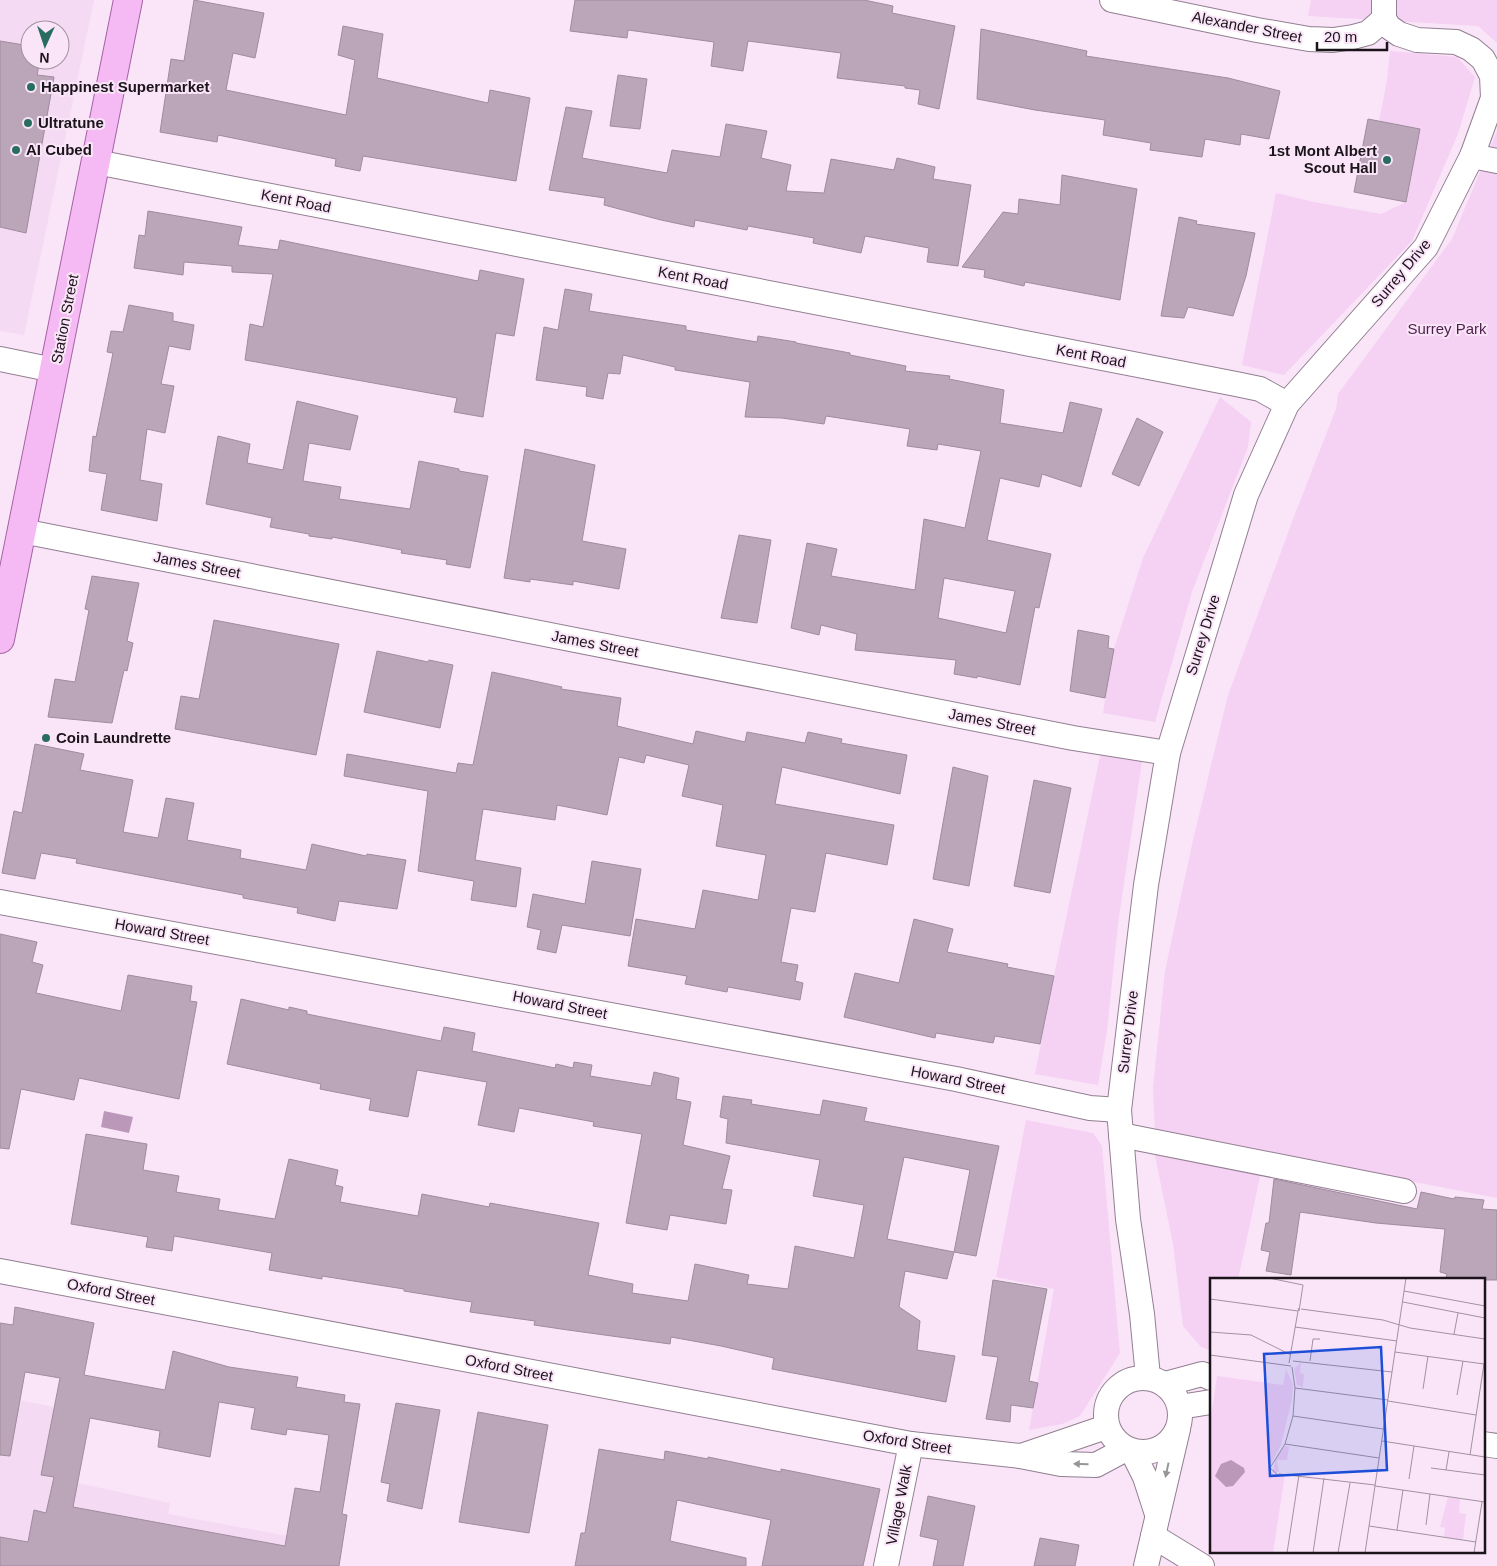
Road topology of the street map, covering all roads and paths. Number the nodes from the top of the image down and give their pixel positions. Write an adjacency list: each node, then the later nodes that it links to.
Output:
1 (128, 0): 6 (main road, Station Street)
2 (1127, 2): 3 (street, Alexander Street)
3 (1389, 18): 4 (street, Surrey Drive)
4 (1472, 156): 5 (street); 9 (street, Surrey Drive)
5 (1497, 161)
6 (96, 162): 8 (main road, Station Street); 9 (street, Kent Road)
7 (0, 359): 8 (street)
8 (54, 370): 10 (main road, Station Street)
9 (1287, 404): 12 (street, Surrey Drive)
10 (22, 531): 11 (main road, Station Street); 12 (street, James Street)
11 (0, 639)
12 (1168, 753): 14 (street, Surrey Drive)
13 (0, 902): 14 (street, Howard Street)
14 (1119, 1110): 15 (street, Surrey Drive)
15 (1121, 1135): 16 (street); 19 (street, Surrey Drive)
16 (1404, 1191)
17 (0, 1271): 23 (street, Oxford Street)
18 (1210, 1378): 19 (street)
19 (1156, 1380): 21 (street); 22 (street)
20 (1210, 1402): 21 (street)
21 (1179, 1417): 26 (street); 28 (street, one-way to 28)
22 (1106, 1427): 26 (street); 27 (street, Oxford Street)
23 (911, 1444): 27 (street, Oxford Street); 29 (street, Village Walk)
24 (1484, 1444): 25 (street)
25 (1497, 1446)
26 (1129, 1450): 27 (street, Oxford Street, one-way to 27); 28 (street)
27 (1020, 1456)
28 (1155, 1525): 30 (street); 31 (street)
29 (886, 1566)
30 (1146, 1566)
31 (1202, 1566)

